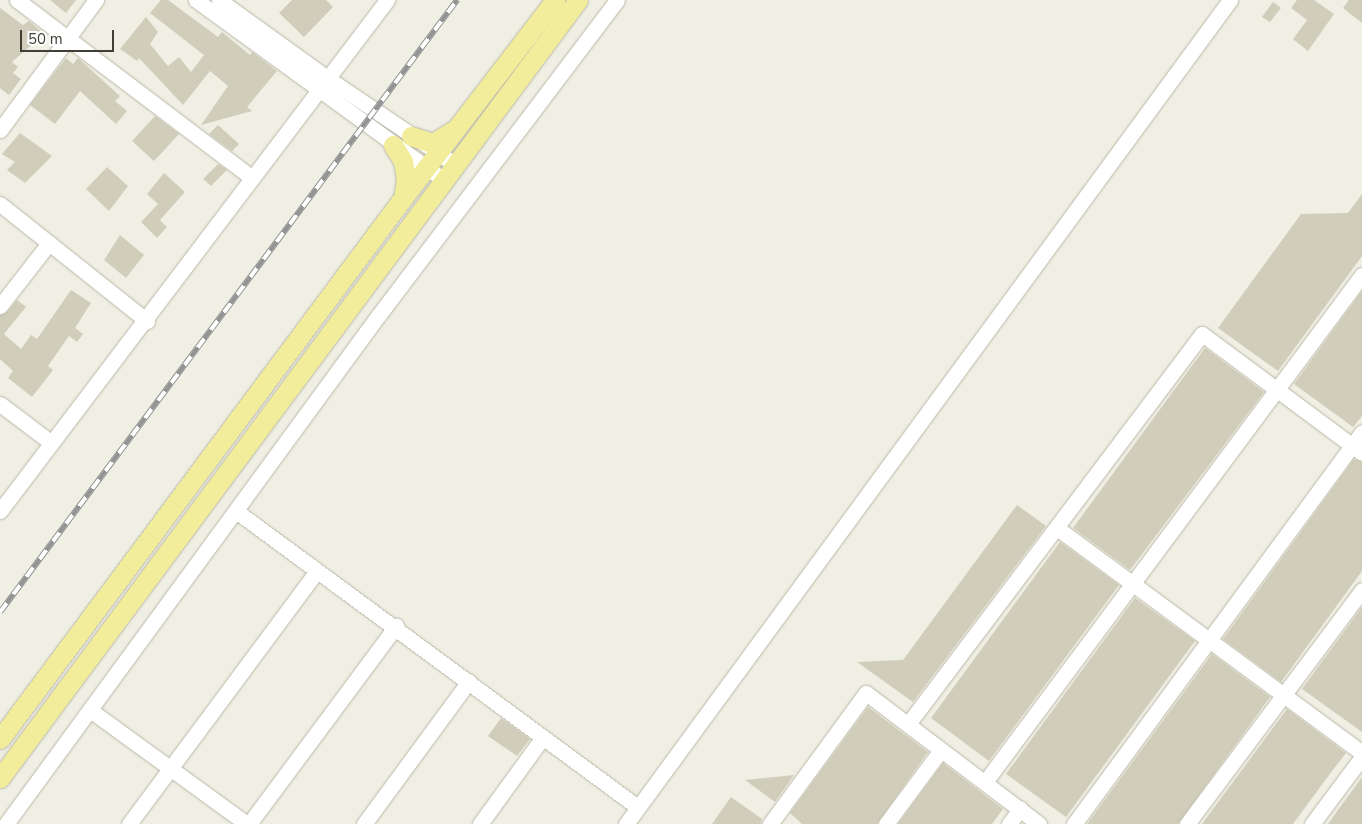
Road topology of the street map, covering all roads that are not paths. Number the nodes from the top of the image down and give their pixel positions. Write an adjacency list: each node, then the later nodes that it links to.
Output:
1 (17, 0): 10 (street)
2 (96, 0): 10 (street)
3 (196, 0): 11 (street)
4 (388, 0): 11 (street)
5 (555, 0): 12 (main road)
6 (578, 0): 18 (main road)
7 (617, 0): 32 (street)
8 (1230, 0): 51 (street)
9 (222, 1): 11 (street)
10 (68, 38): 13 (street); 19 (street)
11 (325, 86): 14 (street); 15 (street); 19 (street)
12 (468, 117): 14 (main road); 16 (main road)
13 (0, 130)
14 (411, 136): 16 (street)
15 (393, 145): 17 (street); 20 (main road)
16 (438, 153): 17 (main road); 18 (street)
17 (426, 168): 18 (street); 20 (main road)
18 (450, 173): 49 (main road)
19 (252, 178): 25 (street)
20 (403, 198): 44 (main road)
21 (0, 204): 22 (street)
22 (49, 243): 24 (street); 25 (street)
23 (1362, 275): 26 (street)
24 (0, 306)
25 (146, 320): 29 (street)
26 (1276, 391): 30 (street); 33 (street); 35 (street)
27 (0, 404): 29 (street)
28 (1362, 432): 30 (street)
29 (50, 442): 31 (street)
30 (1357, 449): 38 (street)
31 (0, 511)
32 (236, 511): 34 (street); 41 (street)
33 (1057, 528): 35 (street); 42 (street)
34 (318, 571): 37 (street); 48 (street)
35 (1132, 583): 38 (street); 50 (street)
36 (1362, 590): 40 (street)
37 (396, 626): 39 (street); 56 (street)
38 (1209, 639): 40 (street); 63 (street)
39 (470, 681): 43 (street); 57 (street)
40 (1284, 696): 46 (street); 64 (street)
41 (90, 710): 48 (street); 54 (street)
42 (908, 724): 45 (street); 53 (street)
43 (543, 737): 51 (street); 58 (street)
44 (0, 739)
45 (941, 750): 50 (street); 60 (street)
46 (1362, 753)
47 (1362, 757): 65 (street)
48 (171, 768): 55 (street); 56 (street)
49 (0, 778)
50 (985, 782): 52 (street)
51 (638, 807): 59 (street)
52 (1020, 809): 61 (street); 62 (street)
53 (773, 823)
54 (6, 824)
55 (129, 824)
56 (248, 824)
57 (364, 824)
58 (480, 824)
59 (626, 824)
60 (886, 824)
61 (1009, 824)
62 (1039, 824)
63 (1074, 824)
64 (1187, 824)
65 (1312, 824)

